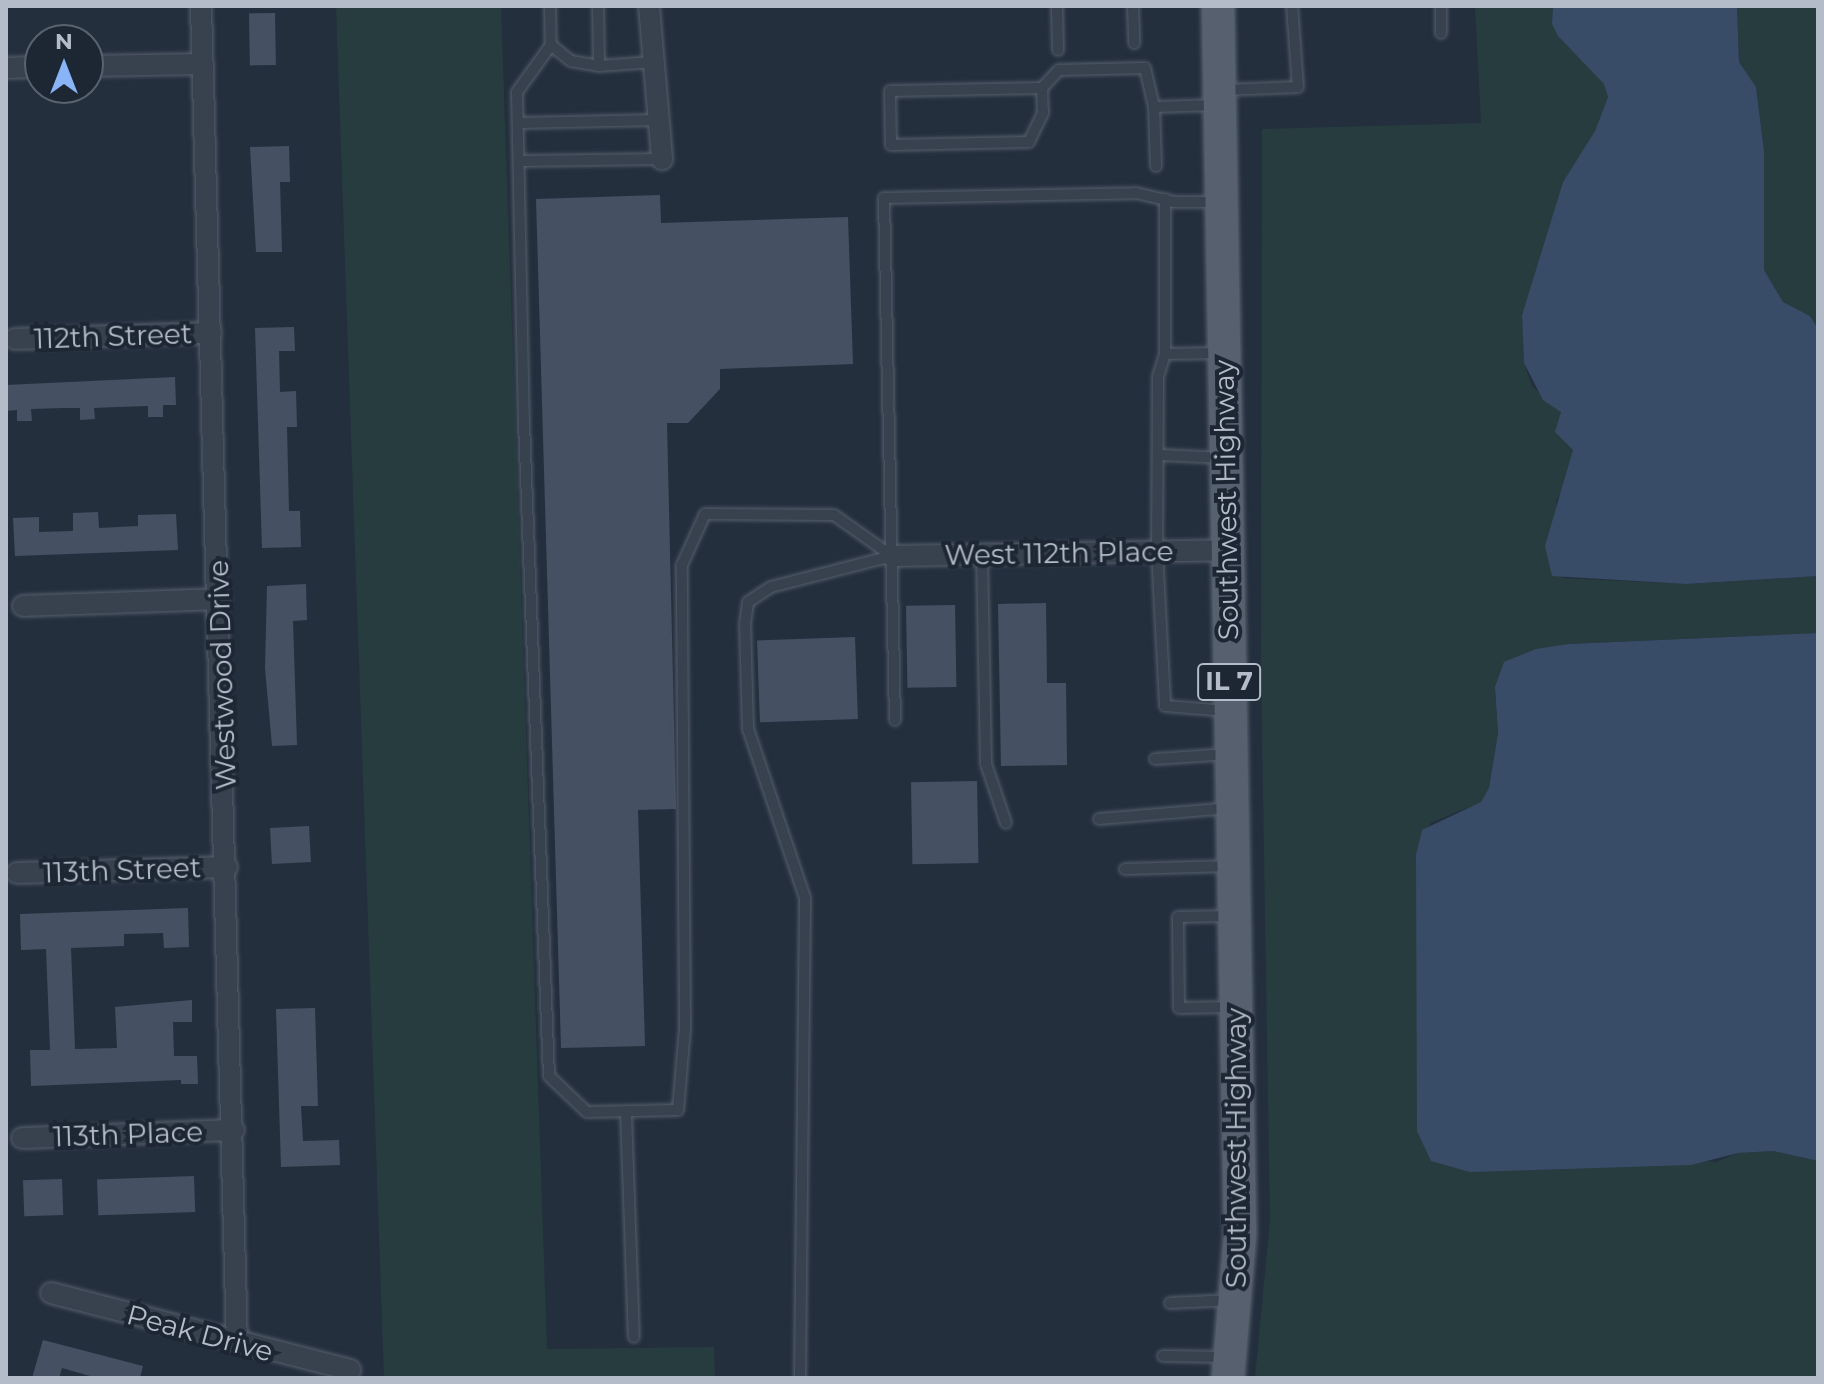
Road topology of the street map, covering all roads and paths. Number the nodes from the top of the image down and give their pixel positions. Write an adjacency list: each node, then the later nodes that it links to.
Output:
1 (201, 6): 15 (street, Westwood Drive)
2 (550, 6): 12 (lane)
3 (598, 6): 17 (lane)
4 (649, 6): 14 (street)
5 (1057, 6): 13 (lane)
6 (1133, 6): 11 (lane)
7 (1218, 6): 19 (main road, Southwest Highway / IL 7)
8 (1292, 6): 19 (lane)
9 (1441, 6): 10 (lane)
10 (1441, 33)
11 (1134, 43)
12 (551, 45): 17 (lane); 22 (lane)
13 (1058, 50)
14 (653, 62): 17 (lane); 21 (street)
15 (203, 64): 16 (street); 28 (street, Westwood Drive)
16 (104, 66)
17 (599, 66)
18 (1042, 88): 18 (lane); 20 (lane)
19 (1219, 98): 20 (lane); 27 (main road, Southwest Highway / IL 7)
20 (1154, 107): 25 (lane)
21 (659, 120): 22 (lane); 23 (street)
22 (518, 123): 24 (lane)
23 (662, 159): 24 (lane)
24 (520, 161): 53 (lane)
25 (1156, 166)
26 (1165, 199): 27 (lane); 31 (lane); 37 (lane)
27 (1221, 202): 30 (main road, Southwest Highway / IL 7)
28 (211, 333): 29 (street, 112th Street); 38 (street, Westwood Drive)
29 (15, 339)
30 (1223, 353): 31 (lane); 33 (main road, Southwest Highway / IL 7)
31 (1165, 354): 32 (lane)
32 (1161, 455): 33 (lane); 35 (lane)
33 (1225, 458): 34 (main road, Southwest Highway / IL 7)
34 (1226, 550): 35 (street, West 112th Place); 40 (main road, Southwest Highway / IL 7)
35 (1157, 551): 36 (street, West 112th Place); 40 (lane)
36 (982, 555): 37 (street, West 112th Place); 46 (lane)
37 (892, 556): 41 (lane); 53 (lane); 64 (lane)
38 (220, 599): 39 (street); 48 (street, Westwood Drive)
39 (23, 606)
40 (1230, 710): 42 (main road, Southwest Highway / IL 7)
41 (895, 720)
42 (1231, 754): 43 (lane); 44 (main road, Southwest Highway / IL 7)
43 (1155, 759)
44 (1232, 808): 45 (lane); 47 (main road, Southwest Highway / IL 7)
45 (1099, 819)
46 (1006, 823)
47 (1233, 866): 49 (lane); 51 (main road, Southwest Highway / IL 7)
48 (227, 867): 50 (street, 113th Street); 54 (street, Westwood Drive)
49 (1125, 869)
50 (17, 873)
51 (1234, 916): 52 (main road, Southwest Highway / IL 7); 52 (lane)
52 (1236, 1007): 57 (main road, Southwest Highway / IL 7)
53 (626, 1112): 59 (lane)
54 (234, 1130): 55 (street, 113th Place); 60 (street, Westwood Drive)
55 (22, 1138)
56 (51, 1293): 60 (street, Peak Drive)
57 (1236, 1300): 58 (lane); 62 (main road, Southwest Highway / IL 7)
58 (1170, 1303)
59 (634, 1337)
60 (237, 1343): 63 (street, Peak Drive)
61 (1163, 1356): 62 (lane)
62 (1229, 1368)
63 (350, 1370)
64 (800, 1378)

